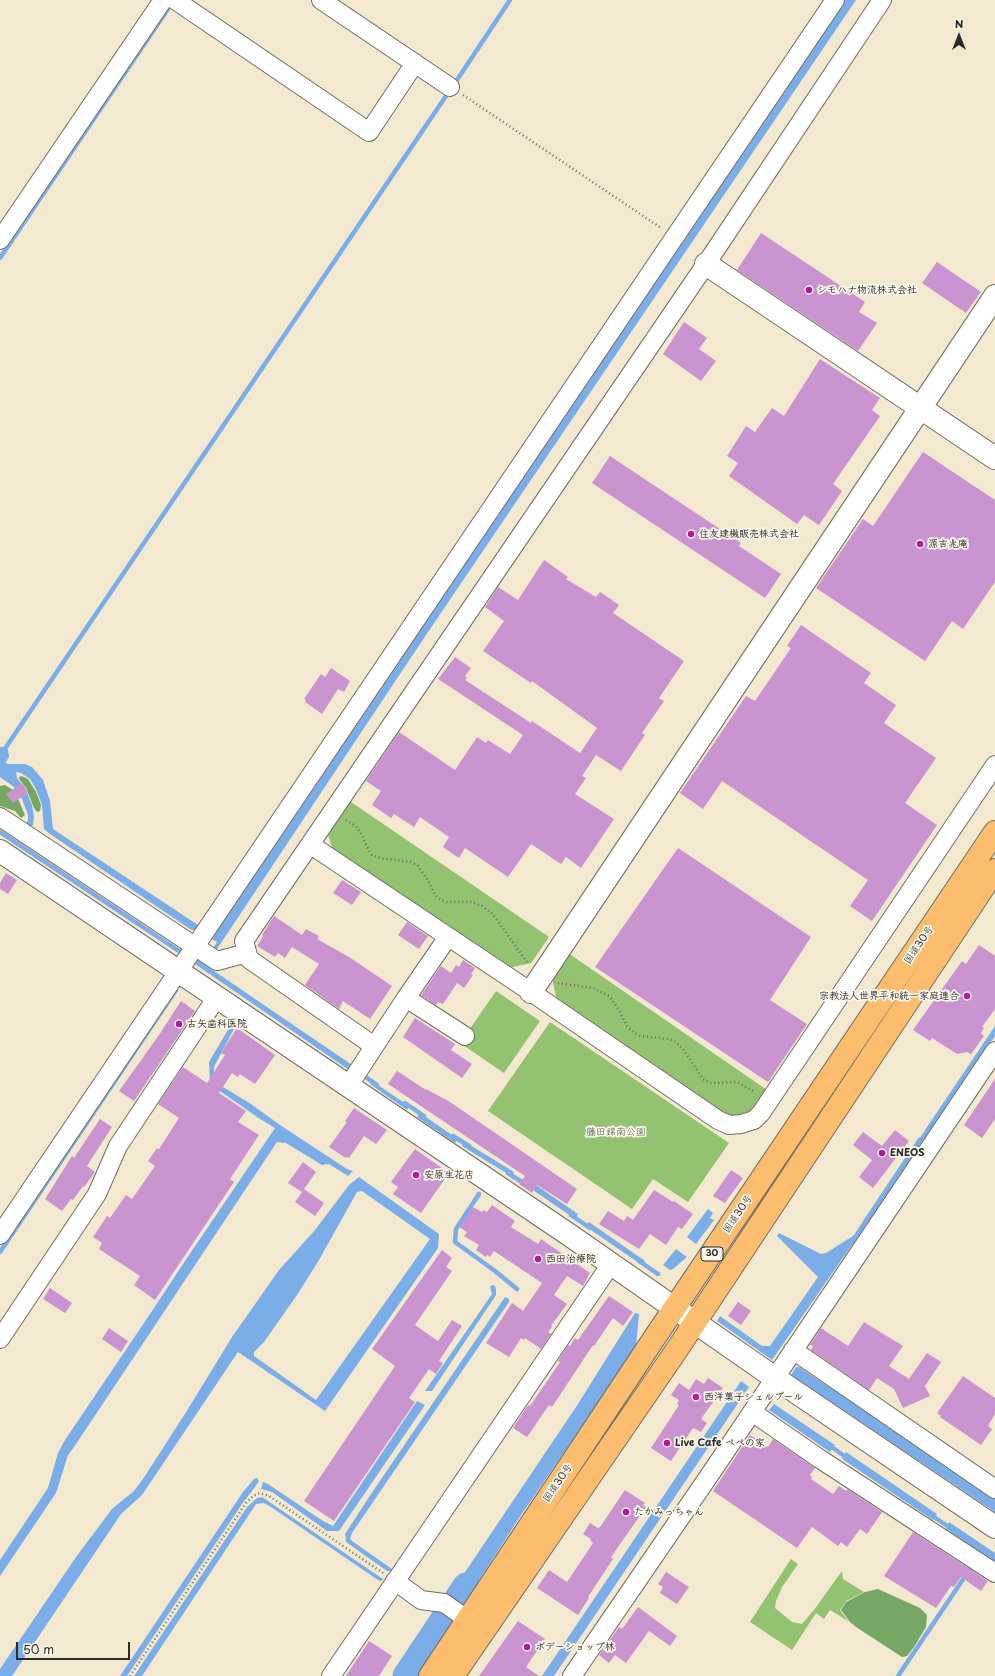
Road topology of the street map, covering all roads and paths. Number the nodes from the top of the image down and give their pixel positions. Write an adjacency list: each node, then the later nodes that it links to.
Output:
1 (321, 0): 5 (street)
2 (835, 0): 7 (street)
3 (882, 0): 9 (street)
4 (172, 1): 5 (street); 8 (street)
5 (415, 63): 6 (street)
6 (450, 86): 7 (path)
7 (675, 237): 22 (street)
8 (0, 240)
9 (706, 264): 11 (street); 14 (street)
10 (995, 296): 11 (street)
11 (921, 408): 12 (street); 23 (street)
12 (995, 458)
13 (995, 765): 30 (street)
14 (333, 811): 17 (street); 23 (path)
15 (0, 817): 22 (street)
16 (995, 832): 33 (highway, 国道30号 / 30)
17 (310, 845): 20 (street); 21 (street)
18 (0, 850): 22 (street)
19 (995, 870): 34 (highway, 30)
20 (448, 937): 23 (street); 25 (street)
21 (247, 953): 22 (street); 27 (street)
22 (187, 958): 24 (street); 31 (street)
23 (534, 986): 30 (path); 30 (street)
24 (217, 997): 29 (street); 35 (street)
25 (406, 998): 26 (street); 27 (street)
26 (465, 1036)
27 (374, 1046): 29 (street)
28 (995, 1051): 36 (street)
29 (355, 1077): 32 (street)
30 (768, 1102)
31 (0, 1235)
32 (611, 1264): 33 (street); 42 (street)
33 (675, 1308): 34 (street); 43 (highway, 国道30号 / 30)
34 (695, 1321): 37 (street); 47 (highway, 30)
35 (0, 1338)
36 (793, 1350): 37 (street); 39 (street)
37 (775, 1378): 38 (street); 40 (street)
38 (752, 1412): 41 (street); 48 (street)
39 (995, 1489)
40 (995, 1527)
41 (983, 1564)
42 (395, 1581): 43 (street); 44 (path); 45 (street)
43 (463, 1617): 46 (highway, 国道30号 / 30)
44 (130, 1676)
45 (331, 1676)
46 (430, 1676)
47 (453, 1676)
48 (572, 1676)

